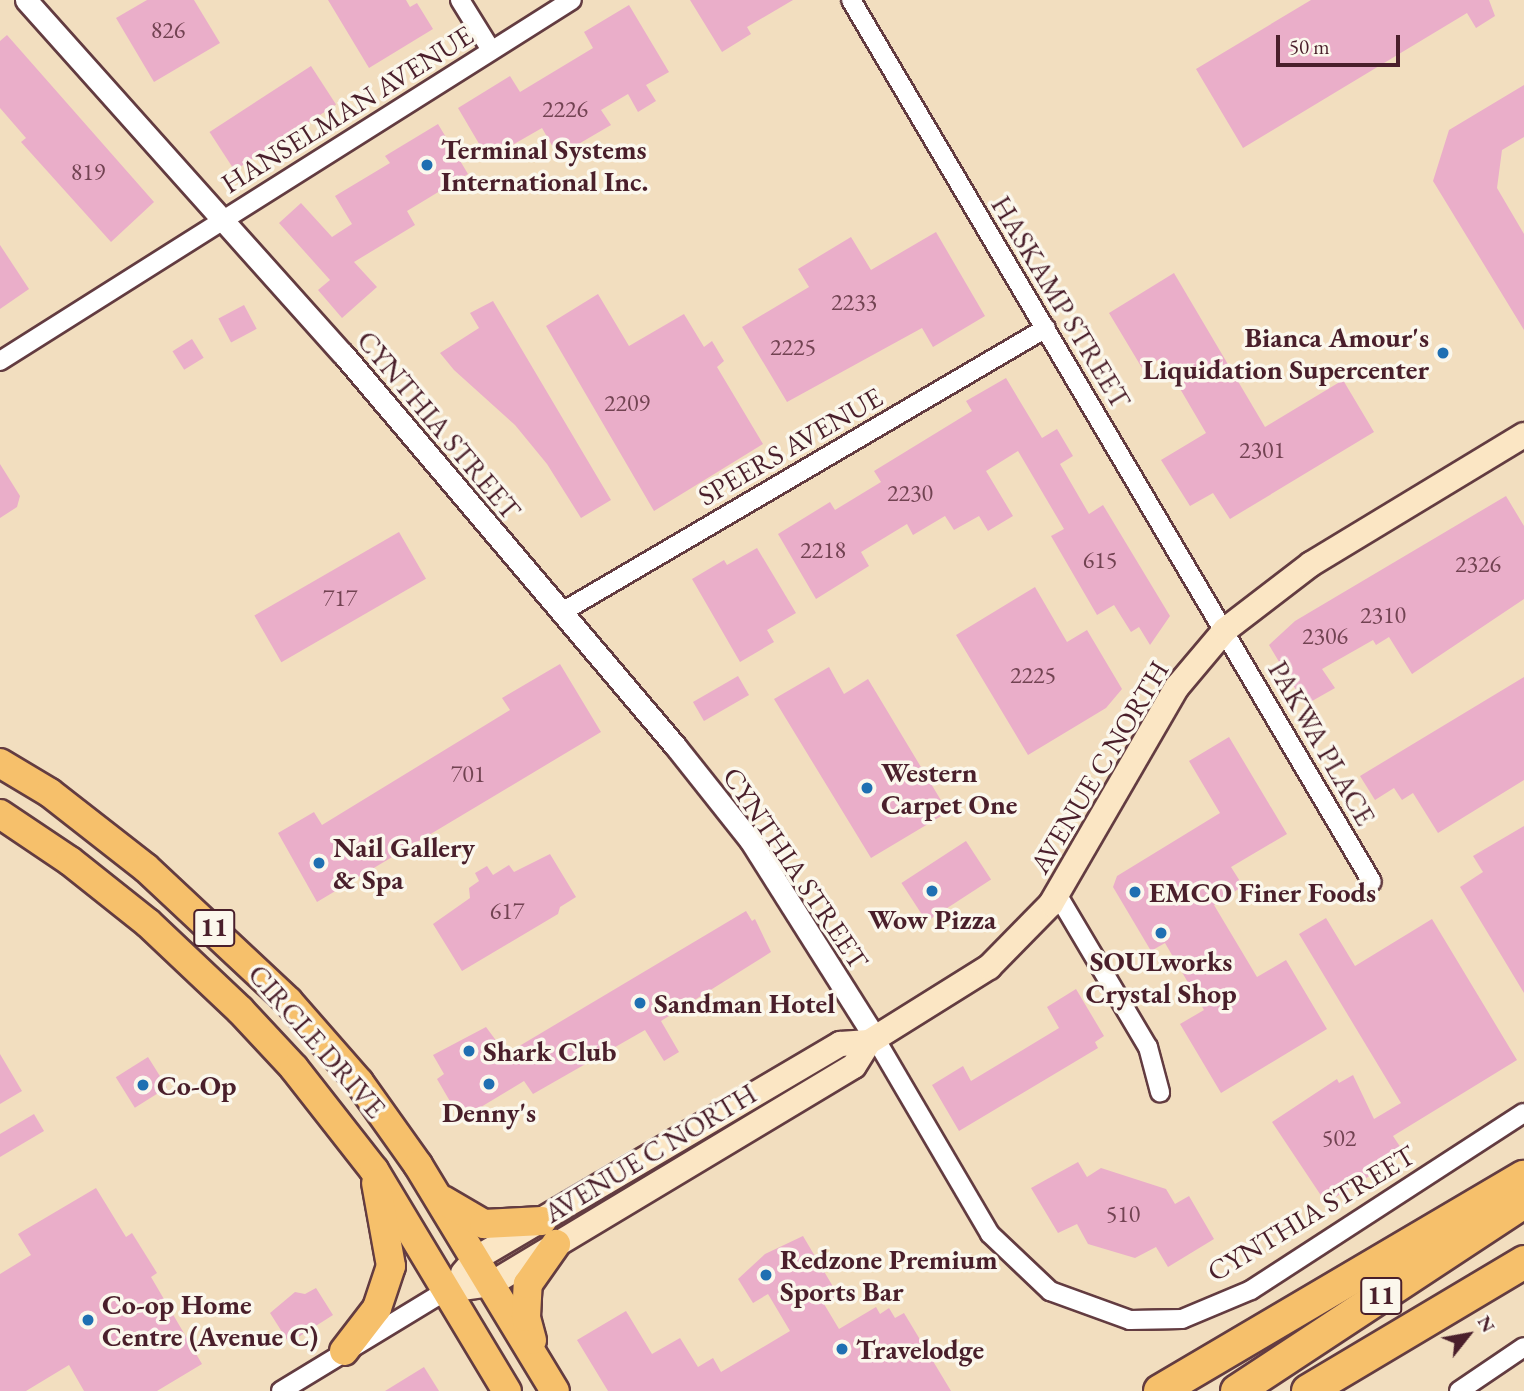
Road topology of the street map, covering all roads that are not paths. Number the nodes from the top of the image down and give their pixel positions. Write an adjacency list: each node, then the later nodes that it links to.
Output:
1 (26, 0): 6 (street, CYNTHIA STREET)
2 (460, 0): 5 (street)
3 (572, 0): 5 (street, HANSELMAN AVENUE)
4 (851, 0): 7 (street, HASKAMP STREET)
5 (491, 50): 6 (street, HANSELMAN AVENUE)
6 (222, 219): 8 (street, HANSELMAN AVENUE); 10 (street, CYNTHIA STREET)
7 (1046, 328): 10 (street, SPEERS AVENUE); 11 (street, HASKAMP STREET)
8 (0, 361)
9 (1524, 435): 11 (main road, AVENUE C NORTH)
10 (562, 612): 16 (street, CYNTHIA STREET)
11 (1226, 630): 14 (street, PAKWA PLACE); 15 (main road, AVENUE C NORTH)
12 (0, 763): 23 (highway, CIRCLE DRIVE / 11)
13 (0, 814): 21 (highway, CIRCLE DRIVE / 11)
14 (1372, 882)
15 (1057, 894): 16 (main road, AVENUE C NORTH); 17 (street)
16 (872, 1040): 18 (main road, AVENUE C NORTH); 19 (street, CYNTHIA STREET); 20 (main road, AVENUE C NORTH)
17 (1160, 1092)
18 (734, 1107): 20 (street); 25 (main road, AVENUE C NORTH)
19 (1524, 1113)
20 (749, 1129): 25 (main road, AVENUE C NORTH)
21 (374, 1170): 29 (highway, CIRCLE DRIVE / 11); 31 (highway)
22 (1524, 1177): 36 (highway)
23 (438, 1196): 25 (highway); 26 (highway, CIRCLE DRIVE / 11)
24 (1524, 1202): 37 (highway, 11)
25 (549, 1233): 26 (main road, AVENUE C NORTH); 28 (main road, AVENUE C NORTH); 32 (highway)
26 (475, 1259): 28 (highway, CIRCLE DRIVE / 11); 29 (main road, AVENUE C NORTH)
27 (1515, 1267): 38 (highway); 39 (highway)
28 (491, 1283): 29 (main road, AVENUE C NORTH); 32 (highway, CIRCLE DRIVE / 11)
29 (447, 1290): 31 (street, AVENUE C NORTH); 34 (highway, CIRCLE DRIVE / 11)
30 (1524, 1347): 40 (street)
31 (344, 1351): 33 (street, AVENUE C NORTH)
32 (540, 1366): 35 (highway, CIRCLE DRIVE / 11)
33 (281, 1391)
34 (507, 1391)
35 (555, 1391)
36 (1160, 1391)
37 (1237, 1391)
38 (1308, 1391)
39 (1342, 1391)
40 (1459, 1391)

